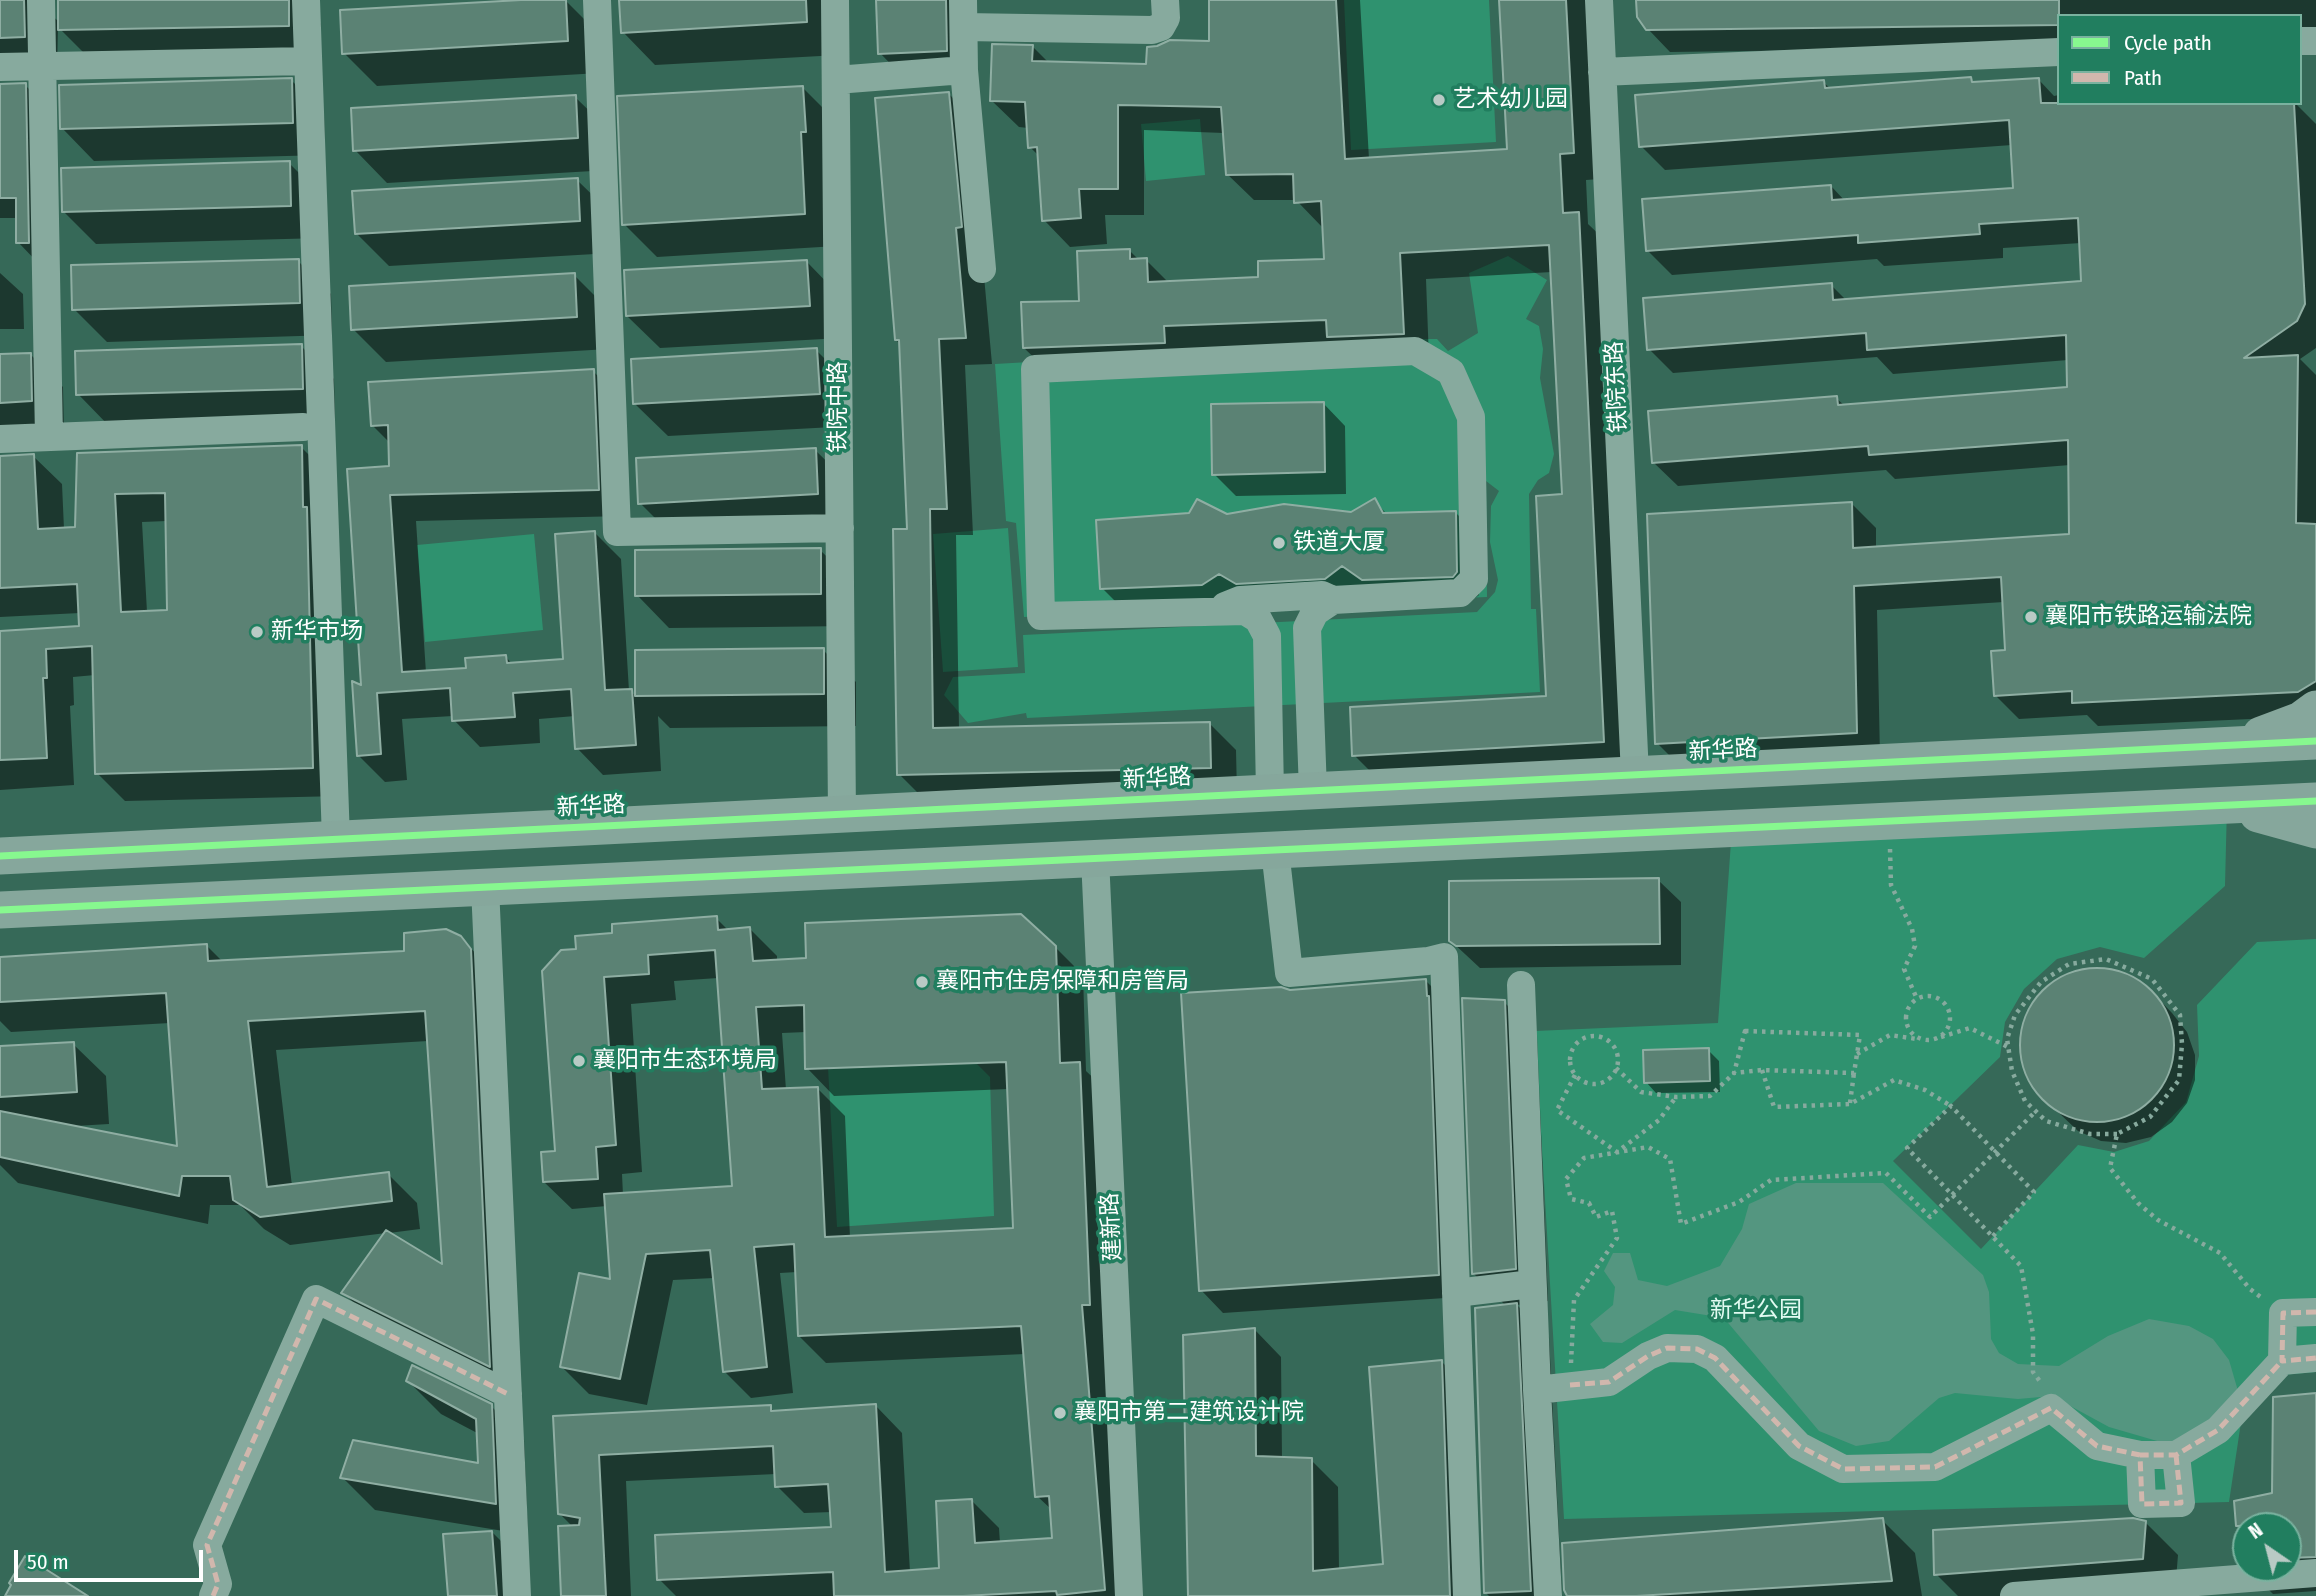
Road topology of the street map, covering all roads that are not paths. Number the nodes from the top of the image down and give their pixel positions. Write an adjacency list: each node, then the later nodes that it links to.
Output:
1 (41, 0): 10 (street)
2 (306, 0): 9 (street)
3 (597, 0): 19 (street)
4 (835, 0): 14 (street, 铁院中路)
5 (1165, 0): 7 (street)
6 (1599, 0): 13 (street, 铁院东路)
7 (963, 14): 12 (street)
8 (2057, 52): 13 (street)
9 (308, 61): 10 (street); 32 (street)
10 (44, 67): 11 (street); 17 (street)
11 (0, 68)
12 (964, 71): 14 (street); 15 (street)
13 (1602, 72): 25 (street, 铁院东路)
14 (836, 80): 19 (street, 铁院中路)
15 (982, 270)
16 (303, 427): 17 (street)
17 (49, 437): 18 (street)
18 (0, 439)
19 (840, 528): 30 (street, 铁院中路)
20 (1333, 600): 21 (street); 21 (street); 26 (street)
21 (1213, 612): 27 (street)
22 (2316, 709): 24 (main road)
23 (2316, 741): 24 (main road, 新华路)
24 (2235, 745): 25 (main road, 新华路)
25 (1635, 775): 26 (main road, 新华路)
26 (1313, 791): 27 (main road, 新华路)
27 (1270, 793): 30 (main road, 新华路)
28 (2316, 801): 29 (main road)
29 (2227, 805): 31 (main road); 33 (main road)
30 (842, 814): 32 (main road, 新华路)
31 (2316, 830)
32 (336, 839): 34 (main road, 新华路)
33 (1275, 850): 35 (main road); 40 (street)
34 (0, 856)
35 (1096, 858): 36 (main road); 51 (street, 建新路)
36 (485, 887): 37 (main road); 45 (street)
37 (0, 910)
38 (1521, 985): 39 (street)
39 (1532, 1284): 40 (street); 44 (street)
40 (1456, 1293): 52 (street)
41 (2316, 1312): 43 (street)
42 (2316, 1359): 43 (street)
43 (2282, 1361): 47 (street)
44 (1536, 1390): 46 (street); 53 (street)
45 (508, 1394): 49 (street); 50 (street)
46 (2140, 1455): 47 (street); 47 (street)
47 (2176, 1455)
48 (2316, 1573): 54 (street)
49 (213, 1596)
50 (517, 1596)
51 (1129, 1596)
52 (1467, 1596)
53 (1548, 1596)
54 (2017, 1596)

